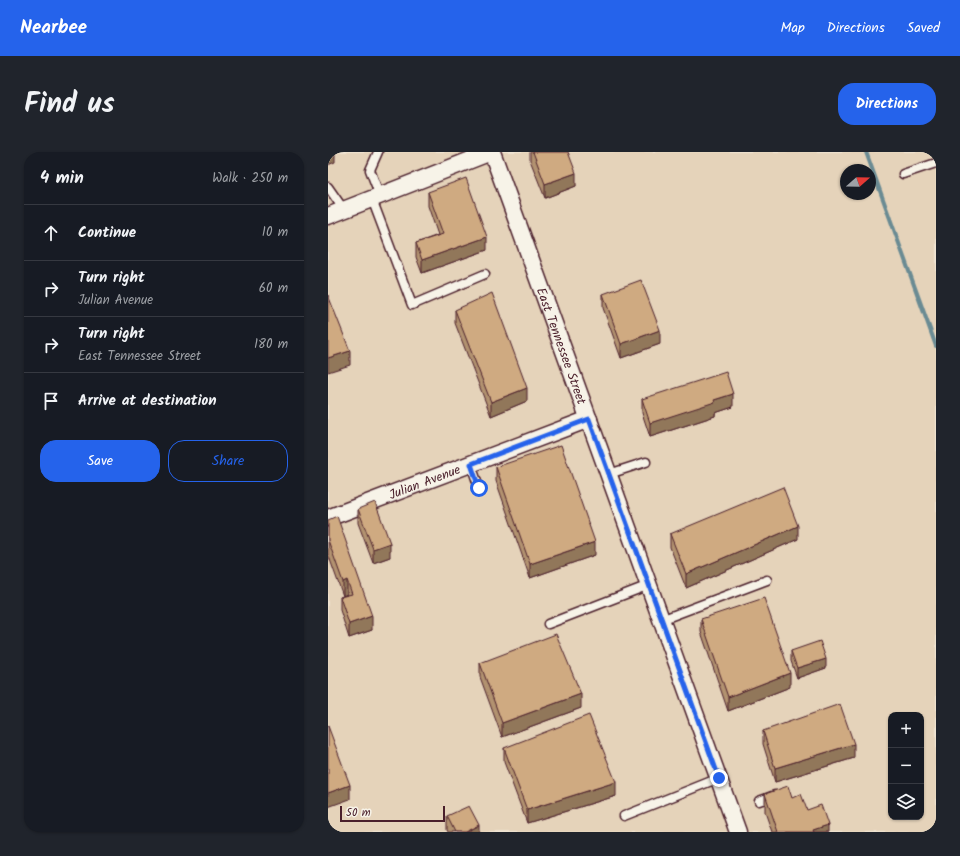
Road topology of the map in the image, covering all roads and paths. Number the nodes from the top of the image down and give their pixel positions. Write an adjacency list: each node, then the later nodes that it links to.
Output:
1 (378, 152): 6 (lane)
2 (491, 152): 6 (street); 10 (street, East Tennessee Street)
3 (936, 163): 4 (lane)
4 (903, 174)
5 (328, 187): 7 (lane)
6 (376, 197): 7 (street); 9 (lane)
7 (344, 210): 8 (street)
8 (328, 216)
9 (485, 274)
10 (589, 419): 12 (street, Julian Avenue); 13 (street, East Tennessee Street)
11 (646, 462): 13 (lane)
12 (471, 464): 14 (lane); 15 (street, Julian Avenue)
13 (609, 474): 17 (street, East Tennessee Street)
14 (479, 488)
15 (328, 518)
16 (766, 580): 18 (lane)
17 (649, 585): 18 (street, East Tennessee Street); 19 (lane)
18 (661, 620): 20 (street, East Tennessee Street)
19 (548, 624)
20 (719, 778): 23 (lane); 24 (street, East Tennessee Street)
21 (785, 792): 22 (lane)
22 (759, 801)
23 (624, 816)
24 (738, 832)

